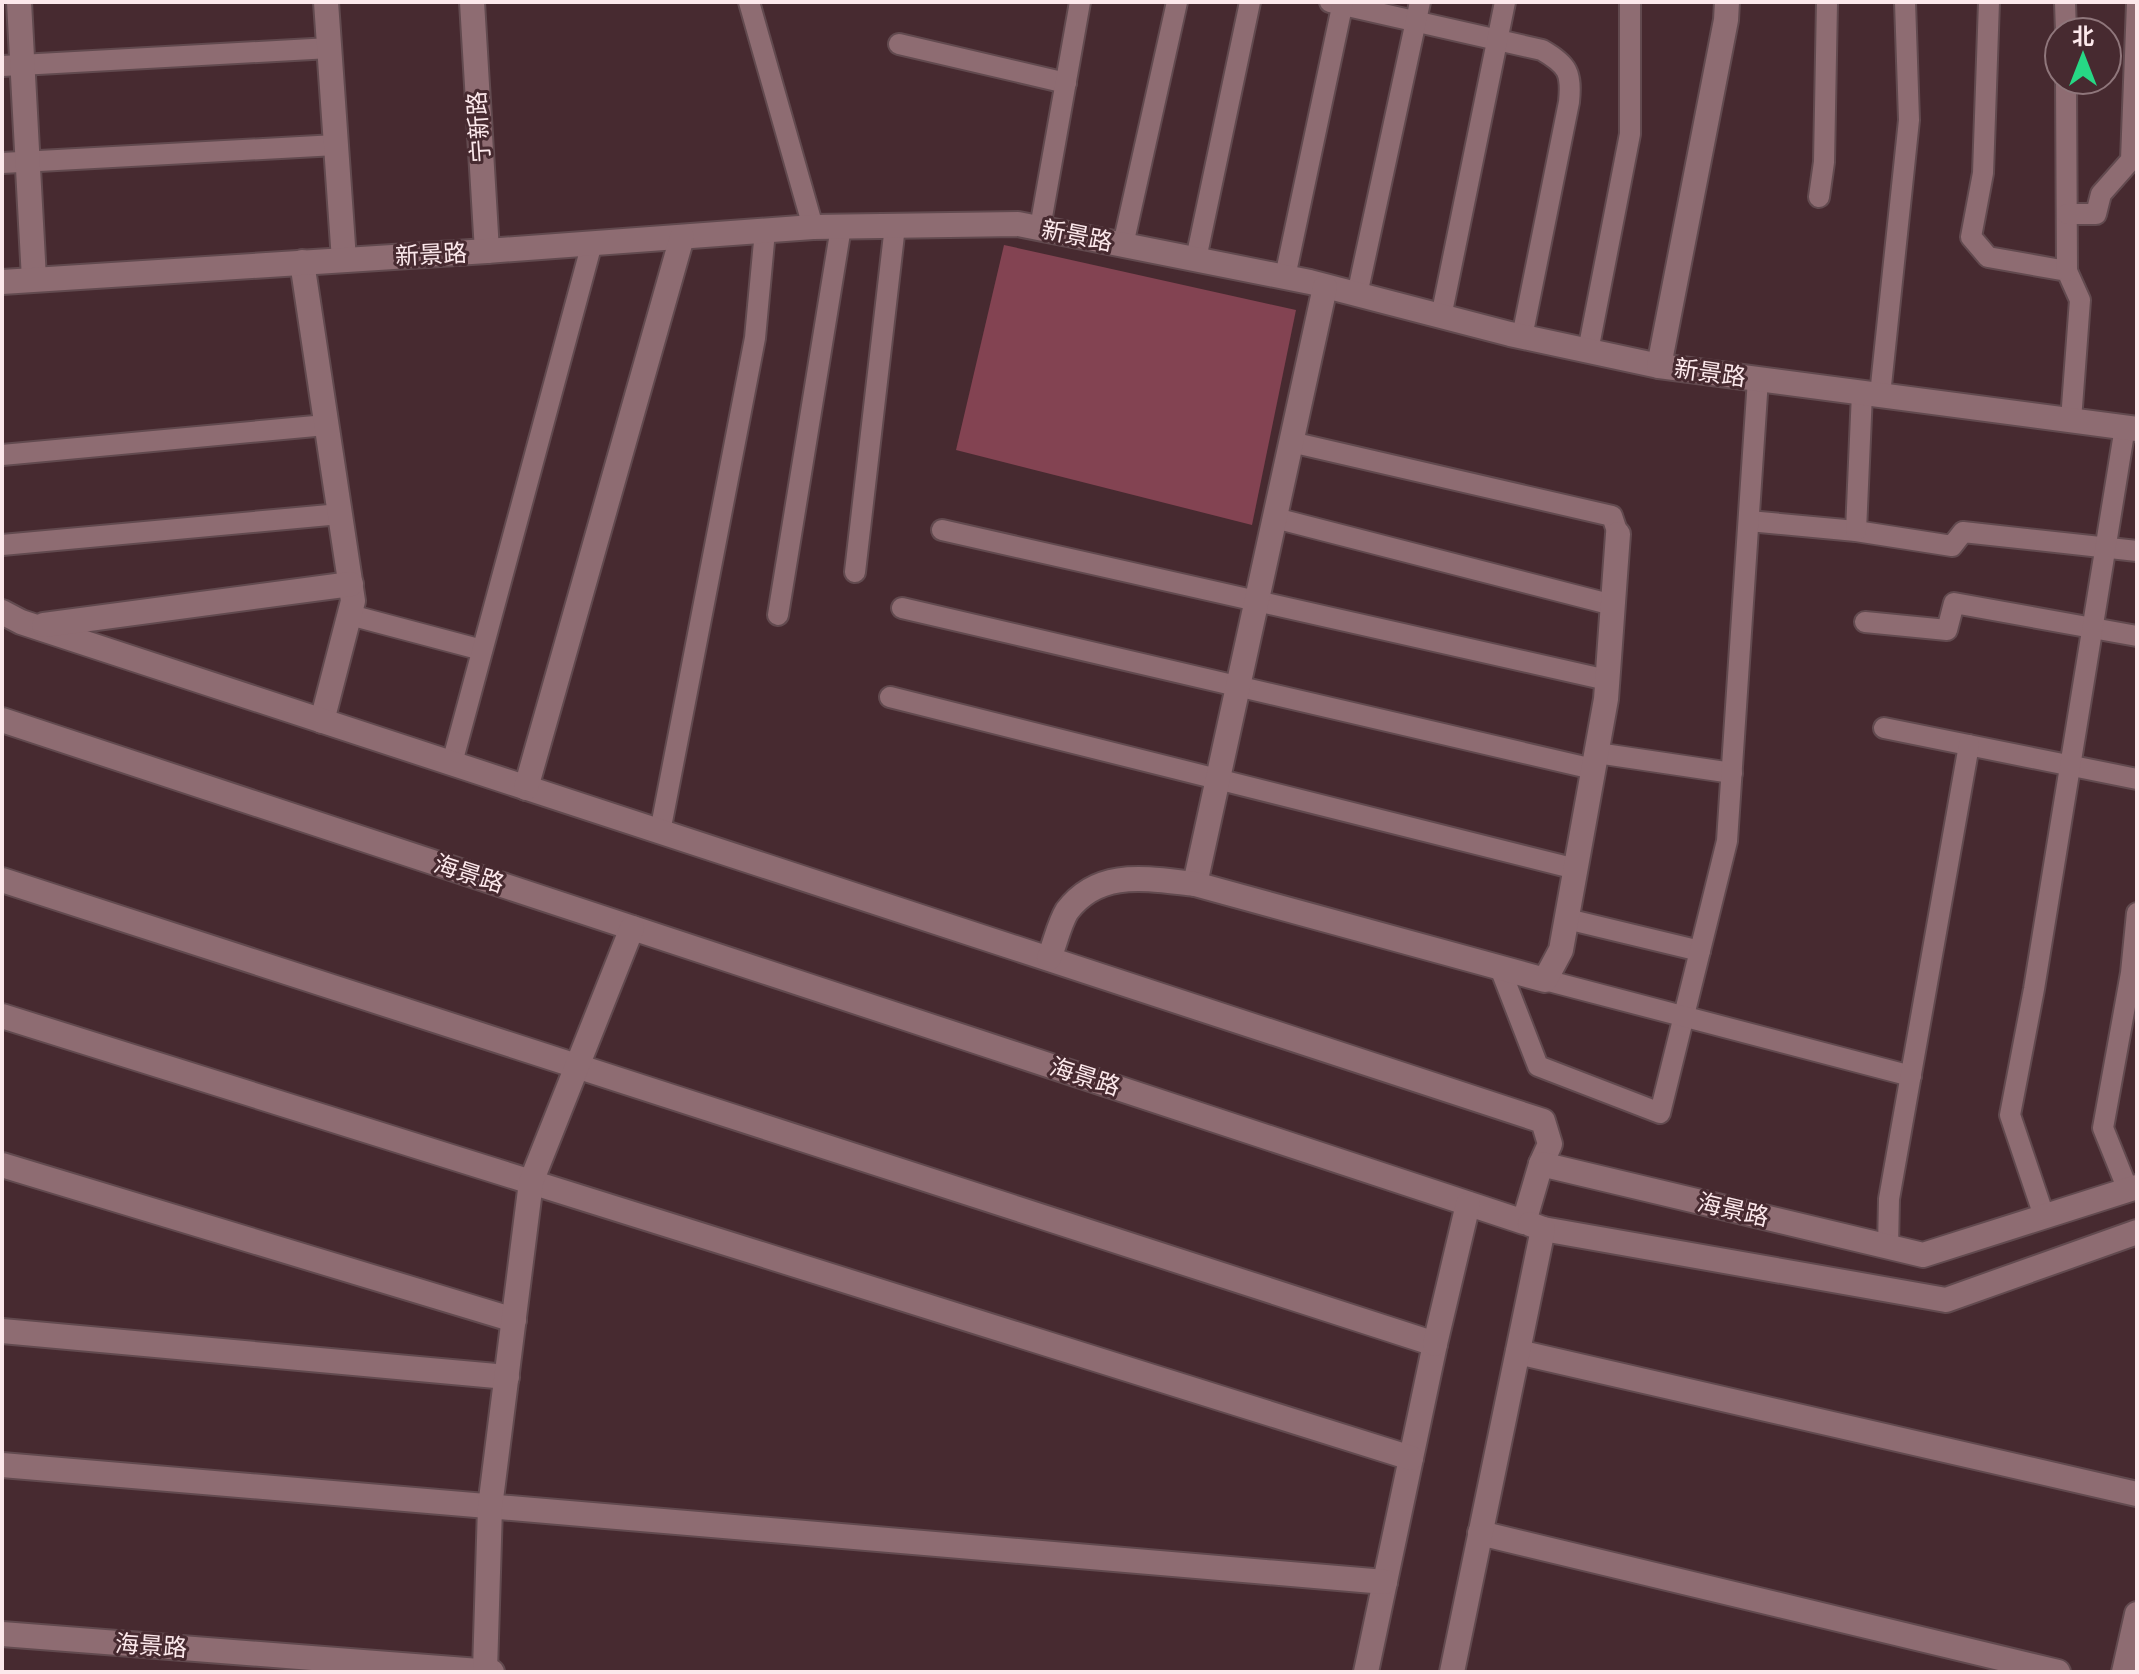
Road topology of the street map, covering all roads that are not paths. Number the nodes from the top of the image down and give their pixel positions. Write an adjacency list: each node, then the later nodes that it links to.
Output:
1 (19, 2): 20 (street)
2 (326, 2): 19 (street)
3 (472, 2): 37 (street, 宁新路)
4 (749, 2): 30 (lane)
5 (1080, 2): 21 (lane)
6 (1177, 2): 36 (lane)
7 (1250, 2): 38 (lane)
8 (1505, 2): 17 (lane)
9 (1630, 2): 49 (lane)
10 (1727, 2): 50 (street)
11 (1827, 2): 27 (lane)
12 (1905, 2): 52 (lane)
13 (1989, 2): 41 (lane)
14 (1338, 3): 16 (lane); 42 (lane)
15 (2137, 4): 23 (lane)
16 (1418, 12): 17 (lane); 46 (lane)
17 (1497, 41): 47 (lane); 48 (lane)
18 (899, 44): 21 (lane)
19 (330, 48): 20 (lane); 24 (street)
20 (12, 65): 25 (street)
21 (1066, 83): 32 (lane)
22 (2066, 96): 28 (lane)
23 (2134, 135): 28 (lane)
24 (336, 145): 25 (lane); 39 (street)
25 (28, 162): 26 (lane); 43 (street)
26 (2, 163)
27 (1819, 197)
28 (2067, 214): 41 (lane)
29 (895, 226): 31 (street, 新景路); 32 (street, 新景路); 67 (lane)
30 (813, 227): 31 (street, 新景路); 33 (street, 新景路)
31 (841, 227): 74 (lane)
32 (1040, 228): 36 (street, 新景路)
33 (765, 231): 34 (street, 新景路); 94 (lane)
34 (682, 237): 35 (street, 新景路); 93 (street)
35 (592, 243): 37 (street, 新景路); 79 (lane)
36 (1123, 245): 38 (street, 新景路)
37 (487, 251): 39 (street, 新景路)
38 (1196, 259): 42 (street, 新景路)
39 (344, 260): 40 (street, 新景路)
40 (302, 262): 43 (street, 新景路); 54 (street)
41 (2067, 271): 53 (lane)
42 (1285, 277): 45 (street, 新景路)
43 (34, 279): 44 (street, 新景路)
44 (2, 282)
45 (1325, 287): 46 (street, 新景路); 56 (street)
46 (1357, 295): 47 (street, 新景路)
47 (1441, 317): 48 (street, 新景路)
48 (1522, 337): 49 (street, 新景路)
49 (1588, 351): 50 (street, 新景路)
50 (1659, 366): 51 (street, 新景路)
51 (1758, 379): 52 (street, 新景路); 60 (lane)
52 (1871, 394): 53 (street, 新景路); 62 (lane)
53 (2071, 420): 55 (street, 新景路)
54 (326, 425): 57 (lane); 58 (street)
55 (2131, 428): 65 (lane)
56 (1291, 442): 59 (street); 63 (lane)
57 (2, 455)
58 (340, 514): 64 (lane); 68 (street)
59 (1275, 518): 69 (street); 70 (lane)
60 (1749, 521): 62 (lane); 90 (lane)
61 (942, 530): 69 (lane)
62 (1856, 531): 65 (lane)
63 (1618, 534): 70 (street)
64 (2, 545)
65 (2106, 548): 66 (lane); 77 (lane)
66 (2137, 551)
67 (855, 572)
68 (351, 584): 73 (street); 76 (street)
69 (1256, 601): 80 (lane); 81 (street)
70 (1613, 605): 80 (street)
71 (902, 608): 81 (lane)
72 (2, 612): 76 (street)
73 (350, 615): 79 (lane); 84 (street)
74 (778, 615)
75 (1865, 622): 77 (lane)
76 (35, 626): 84 (street)
77 (2092, 628): 78 (lane); 89 (lane)
78 (2137, 636)
79 (482, 650): 88 (lane)
80 (1607, 680): 87 (street)
81 (1238, 687): 87 (lane); 91 (street)
82 (890, 697): 91 (lane)
83 (2, 720): 100 (street, 海景路)
84 (322, 721): 88 (street)
85 (1884, 728): 86 (lane)
86 (1969, 745): 89 (lane); 108 (lane)
87 (1595, 761): 90 (lane); 95 (street)
88 (452, 763): 93 (street)
89 (2070, 765): 92 (lane); 114 (lane)
90 (1732, 773): 101 (lane)
91 (1218, 779): 95 (lane); 97 (street)
92 (2137, 779)
93 (526, 788): 94 (street)
94 (660, 832): 102 (street)
95 (1576, 869): 99 (street)
96 (2, 880): 107 (street)
97 (1195, 884): 102 (street); 103 (street)
98 (2137, 913): 112 (lane)
99 (1567, 919): 101 (lane); 104 (street)
100 (632, 928): 107 (street); 113 (street, 海景路)
101 (1700, 951): 106 (lane)
102 (1049, 958): 109 (street)
103 (1500, 968): 104 (street); 106 (lane)
104 (1545, 980): 106 (lane)
105 (2, 1016): 111 (street)
106 (1684, 1017): 108 (lane)
107 (578, 1066): 111 (street); 120 (street)
108 (1911, 1076): 117 (lane)
109 (1541, 1164): 115 (street); 117 (street, 海景路)
110 (2, 1165): 118 (street)
111 (531, 1182): 118 (street); 123 (street)
112 (2132, 1188): 114 (street, 海景路)
113 (1468, 1204): 115 (street, 海景路); 120 (street)
114 (2044, 1216): 117 (street, 海景路)
115 (1534, 1225): 116 (street, 海景路); 121 (street)
116 (2137, 1232)
117 (1888, 1247)
118 (514, 1320): 122 (street)
119 (2, 1331): 122 (street)
120 (1435, 1344): 123 (street)
121 (1518, 1352): 125 (street); 127 (street)
122 (507, 1377): 126 (street)
123 (1411, 1458): 128 (street)
124 (2, 1465): 126 (street)
125 (2137, 1494)
126 (490, 1507): 128 (street); 131 (street)
127 (1480, 1533): 134 (street); 135 (street)
128 (1385, 1582): 133 (street)
129 (2137, 1614): 136 (street)
130 (2, 1634): 131 (street, 海景路)
131 (485, 1671): 132 (street, 海景路)
132 (492, 1672)
133 (1366, 1672)
134 (1452, 1672)
135 (2058, 1672)
136 (2124, 1672)

